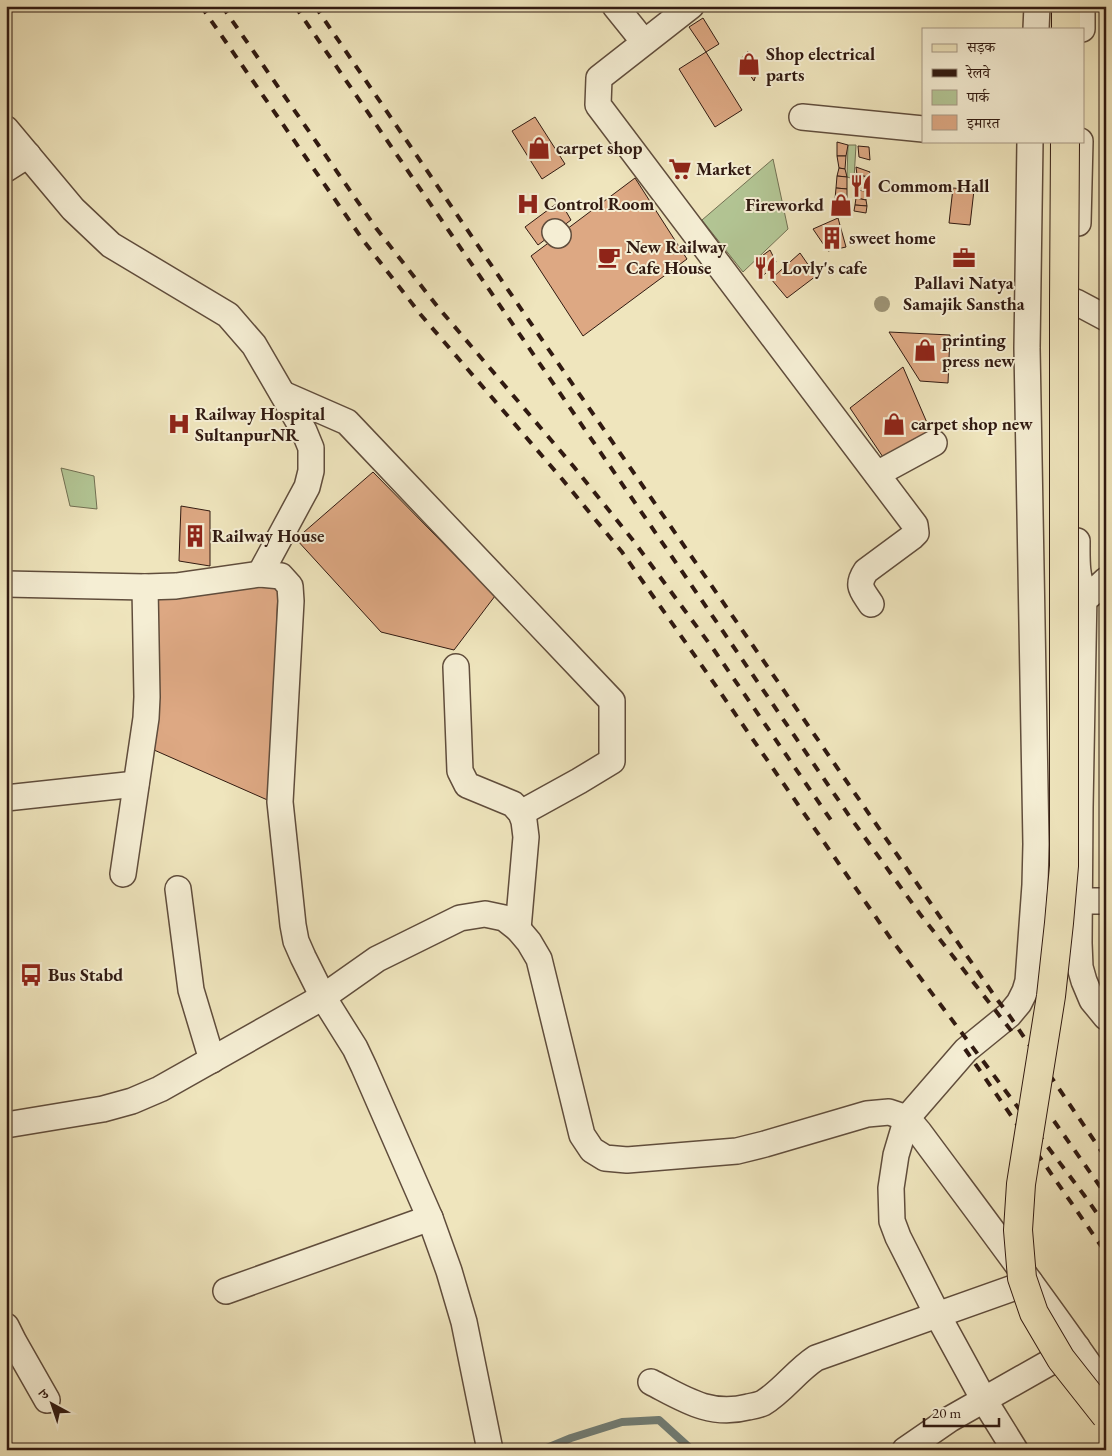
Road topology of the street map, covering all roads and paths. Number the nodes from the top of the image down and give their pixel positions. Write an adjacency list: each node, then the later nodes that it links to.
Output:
1 (615, 6): 9 (street)
2 (691, 6): 9 (street)
3 (1037, 6): 6 (street)
4 (1066, 6): 7 (main road)
5 (1082, 6): 8 (street)
6 (1036, 28)
7 (1066, 28)
8 (1082, 28)
9 (644, 42): 22 (street)
10 (802, 118): 12 (street)
11 (6, 129): 16 (street)
12 (922, 129)
13 (1030, 142): 40 (street)
14 (1065, 142): 52 (main road, bridge)
15 (1080, 142): 18 (street)
16 (28, 154): 17 (street); 20 (street)
17 (6, 169)
18 (1076, 302): 19 (street); 26 (street)
19 (1106, 318)
20 (283, 394): 23 (street); 31 (street)
21 (934, 443): 22 (street)
22 (878, 474): 27 (street)
23 (260, 574): 25 (street); 37 (street)
24 (6, 584): 25 (street)
25 (145, 587): 29 (street)
26 (1093, 589): 35 (street)
27 (871, 604)
28 (456, 667): 31 (street)
29 (136, 784): 30 (street); 32 (street)
30 (6, 798)
31 (521, 813): 36 (street)
32 (123, 874)
33 (178, 889): 39 (street)
34 (1106, 901): 35 (street)
35 (1079, 902): 38 (street)
36 (518, 929): 37 (street); 40 (street)
37 (323, 997): 39 (street); 42 (street)
38 (1106, 1018)
39 (212, 1060): 41 (street)
40 (907, 1118): 43 (street); 45 (street)
41 (6, 1125)
42 (430, 1218): 44 (street); 53 (street)
43 (1030, 1282): 45 (street); 47 (street)
44 (226, 1292)
45 (937, 1314): 48 (street); 51 (street)
46 (6, 1326): 50 (street)
47 (1077, 1347): 49 (street); 51 (street)
48 (651, 1382)
49 (1106, 1389)
50 (47, 1400)
51 (984, 1400): 54 (street); 55 (street)
52 (1106, 1416)
53 (490, 1450)
54 (905, 1450)
55 (1015, 1450)

